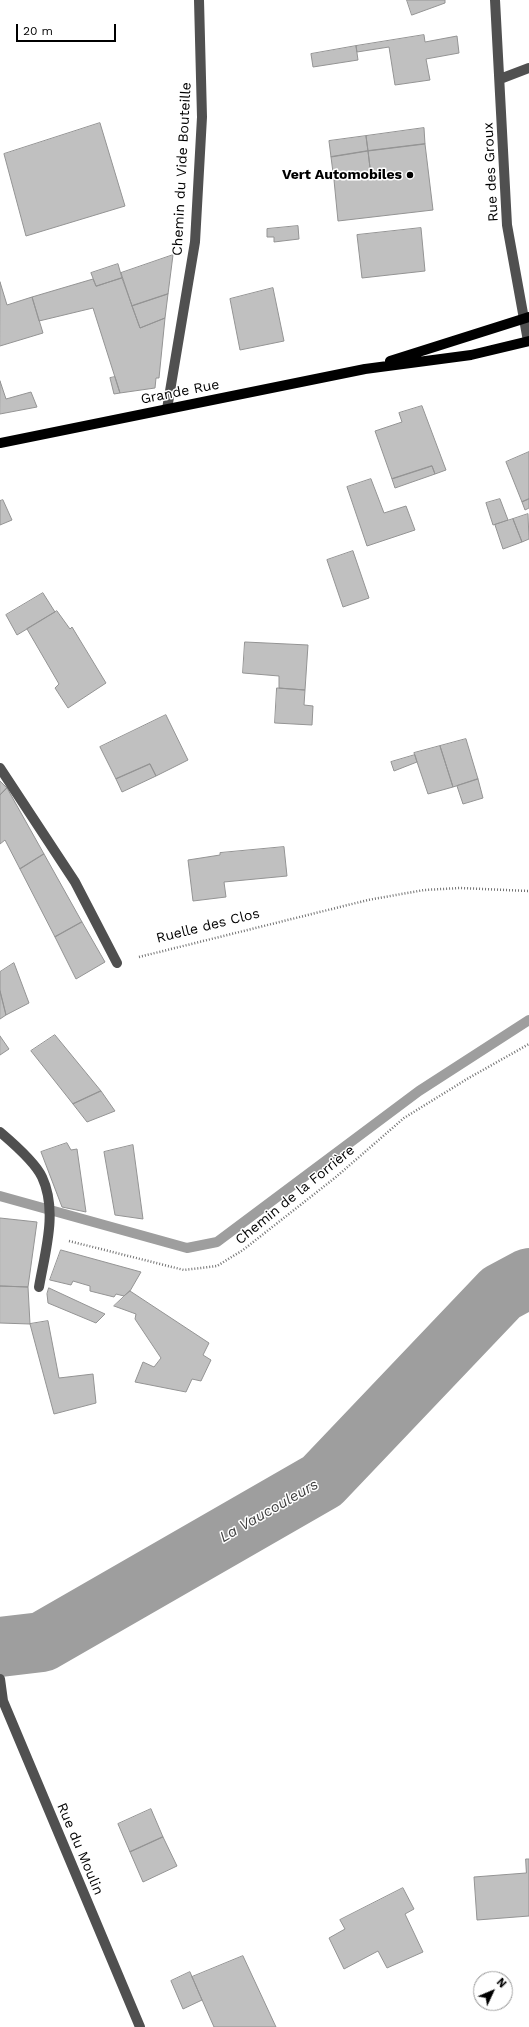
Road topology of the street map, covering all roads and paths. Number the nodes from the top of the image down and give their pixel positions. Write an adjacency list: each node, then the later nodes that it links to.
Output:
1 (199, 0): 8 (street, Chemin du Vide Bouteille)
2 (495, 0): 4 (street, Rue des Groux)
3 (529, 68): 4 (street)
4 (500, 79): 5 (street, Rue des Groux)
5 (526, 318): 6 (street, Rue des Groux); 7 (main road, Grande Rue)
6 (528, 341): 7 (main road, Grande Rue)
7 (365, 369): 8 (main road, Grande Rue)
8 (167, 409): 9 (main road, Grande Rue)
9 (0, 443)
10 (0, 768): 12 (street)
11 (529, 891): 12 (path, Ruelle des Clos)
12 (117, 963)
13 (529, 1044): 15 (path, Chemin de la Forrière)
14 (0, 1132): 15 (street)
15 (48, 1232): 16 (street)
16 (39, 1287)
17 (0, 1680): 18 (street, Rue du Moulin)
18 (140, 2027)

